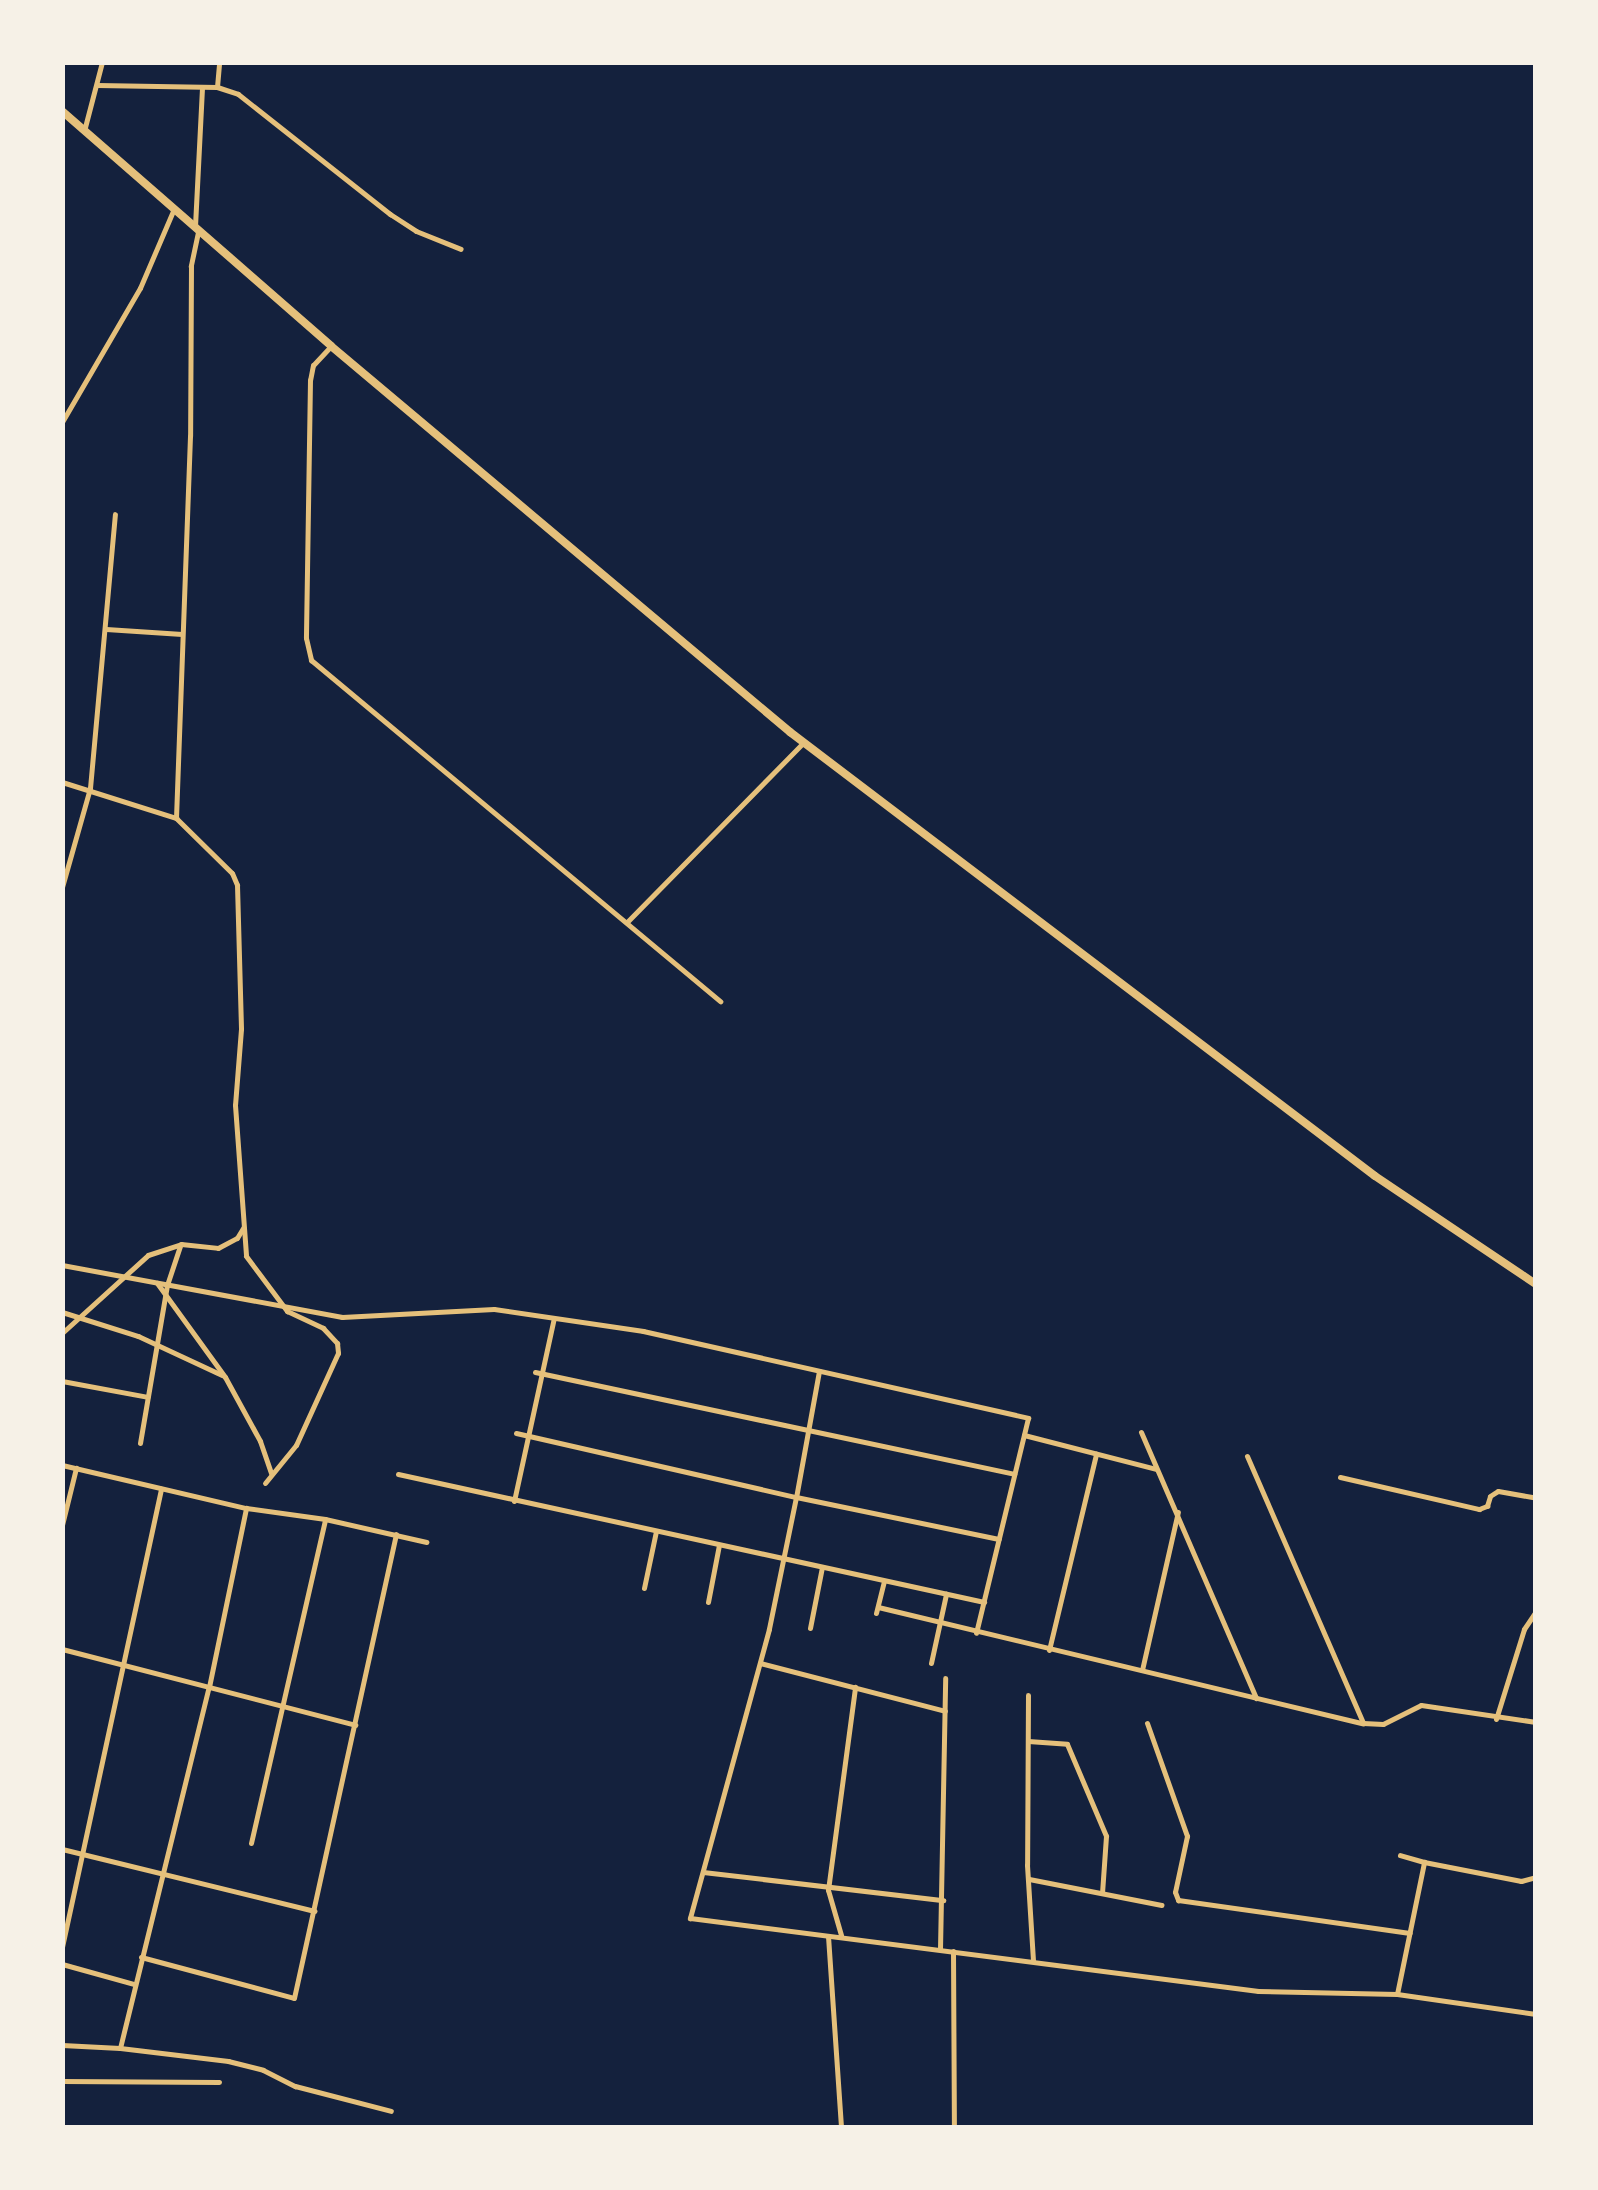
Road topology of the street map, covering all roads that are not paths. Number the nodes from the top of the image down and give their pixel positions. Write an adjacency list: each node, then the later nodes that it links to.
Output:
1 (102, 62): 3 (street)
2 (219, 62): 5 (street)
3 (97, 85): 4 (street); 7 (street)
4 (202, 86): 5 (street); 9 (street)
5 (216, 87): 10 (street)
6 (62, 111): 7 (main road)
7 (84, 131): 8 (main road)
8 (174, 211): 9 (main road); 12 (street)
9 (196, 230): 11 (main road); 15 (street)
10 (461, 249)
11 (331, 346): 16 (main road); 21 (street)
12 (62, 422)
13 (115, 514): 14 (street)
14 (106, 629): 15 (street); 18 (street)
15 (182, 634): 19 (street)
16 (804, 742): 21 (street); 28 (main road)
17 (62, 782): 18 (street)
18 (90, 788): 19 (street); 20 (street)
19 (176, 818): 23 (street)
20 (62, 887)
21 (627, 922): 22 (street)
22 (720, 1001)
23 (245, 1225): 24 (street); 31 (street)
24 (180, 1244): 26 (street); 29 (street)
25 (62, 1265): 26 (street)
26 (125, 1277): 27 (street); 33 (street)
27 (157, 1284): 29 (street); 30 (street)
28 (1536, 1284)
29 (167, 1285): 30 (street); 31 (street)
30 (165, 1295): 36 (street); 39 (street)
31 (280, 1302): 34 (street); 53 (street)
32 (62, 1312): 33 (street)
33 (80, 1318): 35 (street); 36 (street)
34 (554, 1318): 37 (street); 38 (street)
35 (62, 1333)
36 (157, 1344): 39 (street); 41 (street)
37 (819, 1371): 42 (street); 46 (street)
38 (539, 1372): 42 (street); 45 (street)
39 (226, 1377): 53 (street)
40 (62, 1381): 41 (street)
41 (148, 1397): 47 (street)
42 (808, 1430): 55 (street); 59 (street)
43 (516, 1432): 45 (street)
44 (1142, 1432): 52 (street)
45 (528, 1435): 59 (street); 61 (street)
46 (1024, 1435): 48 (street); 55 (street)
47 (140, 1443)
48 (1096, 1454): 52 (street); 83 (street)
49 (1247, 1456): 97 (street)
50 (62, 1464): 51 (street)
51 (76, 1468): 58 (street); 65 (street)
52 (1158, 1469): 63 (street)
53 (271, 1474): 57 (street)
54 (398, 1474): 61 (street)
55 (1014, 1474): 68 (street)
56 (1340, 1477): 60 (street)
57 (265, 1482)
58 (161, 1489): 62 (street); 84 (street)
59 (796, 1496): 68 (street); 71 (street)
60 (1536, 1498)
61 (514, 1501): 66 (street)
62 (246, 1508): 64 (street); 89 (street)
63 (1178, 1512): 87 (street); 92 (street)
64 (325, 1519): 67 (street); 93 (street)
65 (62, 1526)
66 (656, 1532): 70 (street); 74 (street)
67 (396, 1534): 69 (street); 99 (street)
68 (998, 1539): 77 (street)
69 (426, 1542)
70 (719, 1545): 71 (street); 76 (street)
71 (783, 1559): 72 (street); 85 (street)
72 (822, 1568): 73 (street); 80 (street)
73 (884, 1581): 75 (street); 79 (street)
74 (644, 1588)
75 (946, 1594): 77 (street); 79 (street)
76 (708, 1602)
77 (984, 1602): 81 (street)
78 (1536, 1611): 95 (street)
79 (940, 1622): 81 (street); 86 (street)
80 (810, 1628)
81 (976, 1633): 83 (street)
82 (62, 1649): 84 (street)
83 (1049, 1650): 87 (street)
84 (121, 1663): 89 (street); 103 (street)
85 (760, 1663): 90 (street); 106 (street)
86 (931, 1664)
87 (1142, 1670): 92 (street)
88 (946, 1678): 94 (street)
89 (209, 1687): 93 (street); 107 (street)
90 (855, 1688): 94 (street); 110 (street)
91 (1028, 1696): 100 (street)
92 (1256, 1698): 97 (street)
93 (279, 1705): 99 (street); 101 (street)
94 (945, 1711): 112 (street)
95 (1496, 1719): 96 (street); 97 (street)
96 (1536, 1722)
97 (1363, 1723)
98 (1146, 1724): 115 (street)
99 (356, 1725): 114 (street)
100 (1028, 1741): 109 (street); 111 (street)
101 (250, 1843)
102 (62, 1849): 103 (street)
103 (82, 1854): 107 (street); 118 (street)
104 (1400, 1854): 105 (street)
105 (1424, 1862): 108 (street); 115 (street)
106 (703, 1872): 110 (street); 116 (street)
107 (163, 1874): 114 (street); 121 (street)
108 (1536, 1877)
109 (1029, 1879): 111 (street); 122 (street)
110 (828, 1890): 112 (street); 117 (street)
111 (1102, 1893): 113 (street)
112 (943, 1900): 119 (street)
113 (1160, 1905)
114 (315, 1910): 121 (street)
115 (1410, 1933): 125 (street)
116 (828, 1936): 117 (street); 132 (street)
117 (842, 1937): 119 (street)
118 (62, 1947)
119 (940, 1950): 120 (street)
120 (953, 1951): 122 (street); 133 (street)
121 (141, 1957): 124 (street)
122 (1033, 1961): 125 (street)
123 (62, 1964): 124 (street)
124 (134, 1984): 128 (street)
125 (1397, 1994): 126 (street)
126 (1536, 2014)
127 (62, 2046): 128 (street)
128 (120, 2048): 131 (street)
129 (62, 2081): 130 (street)
130 (219, 2082)
131 (391, 2110)
132 (841, 2128)
133 (954, 2128)

